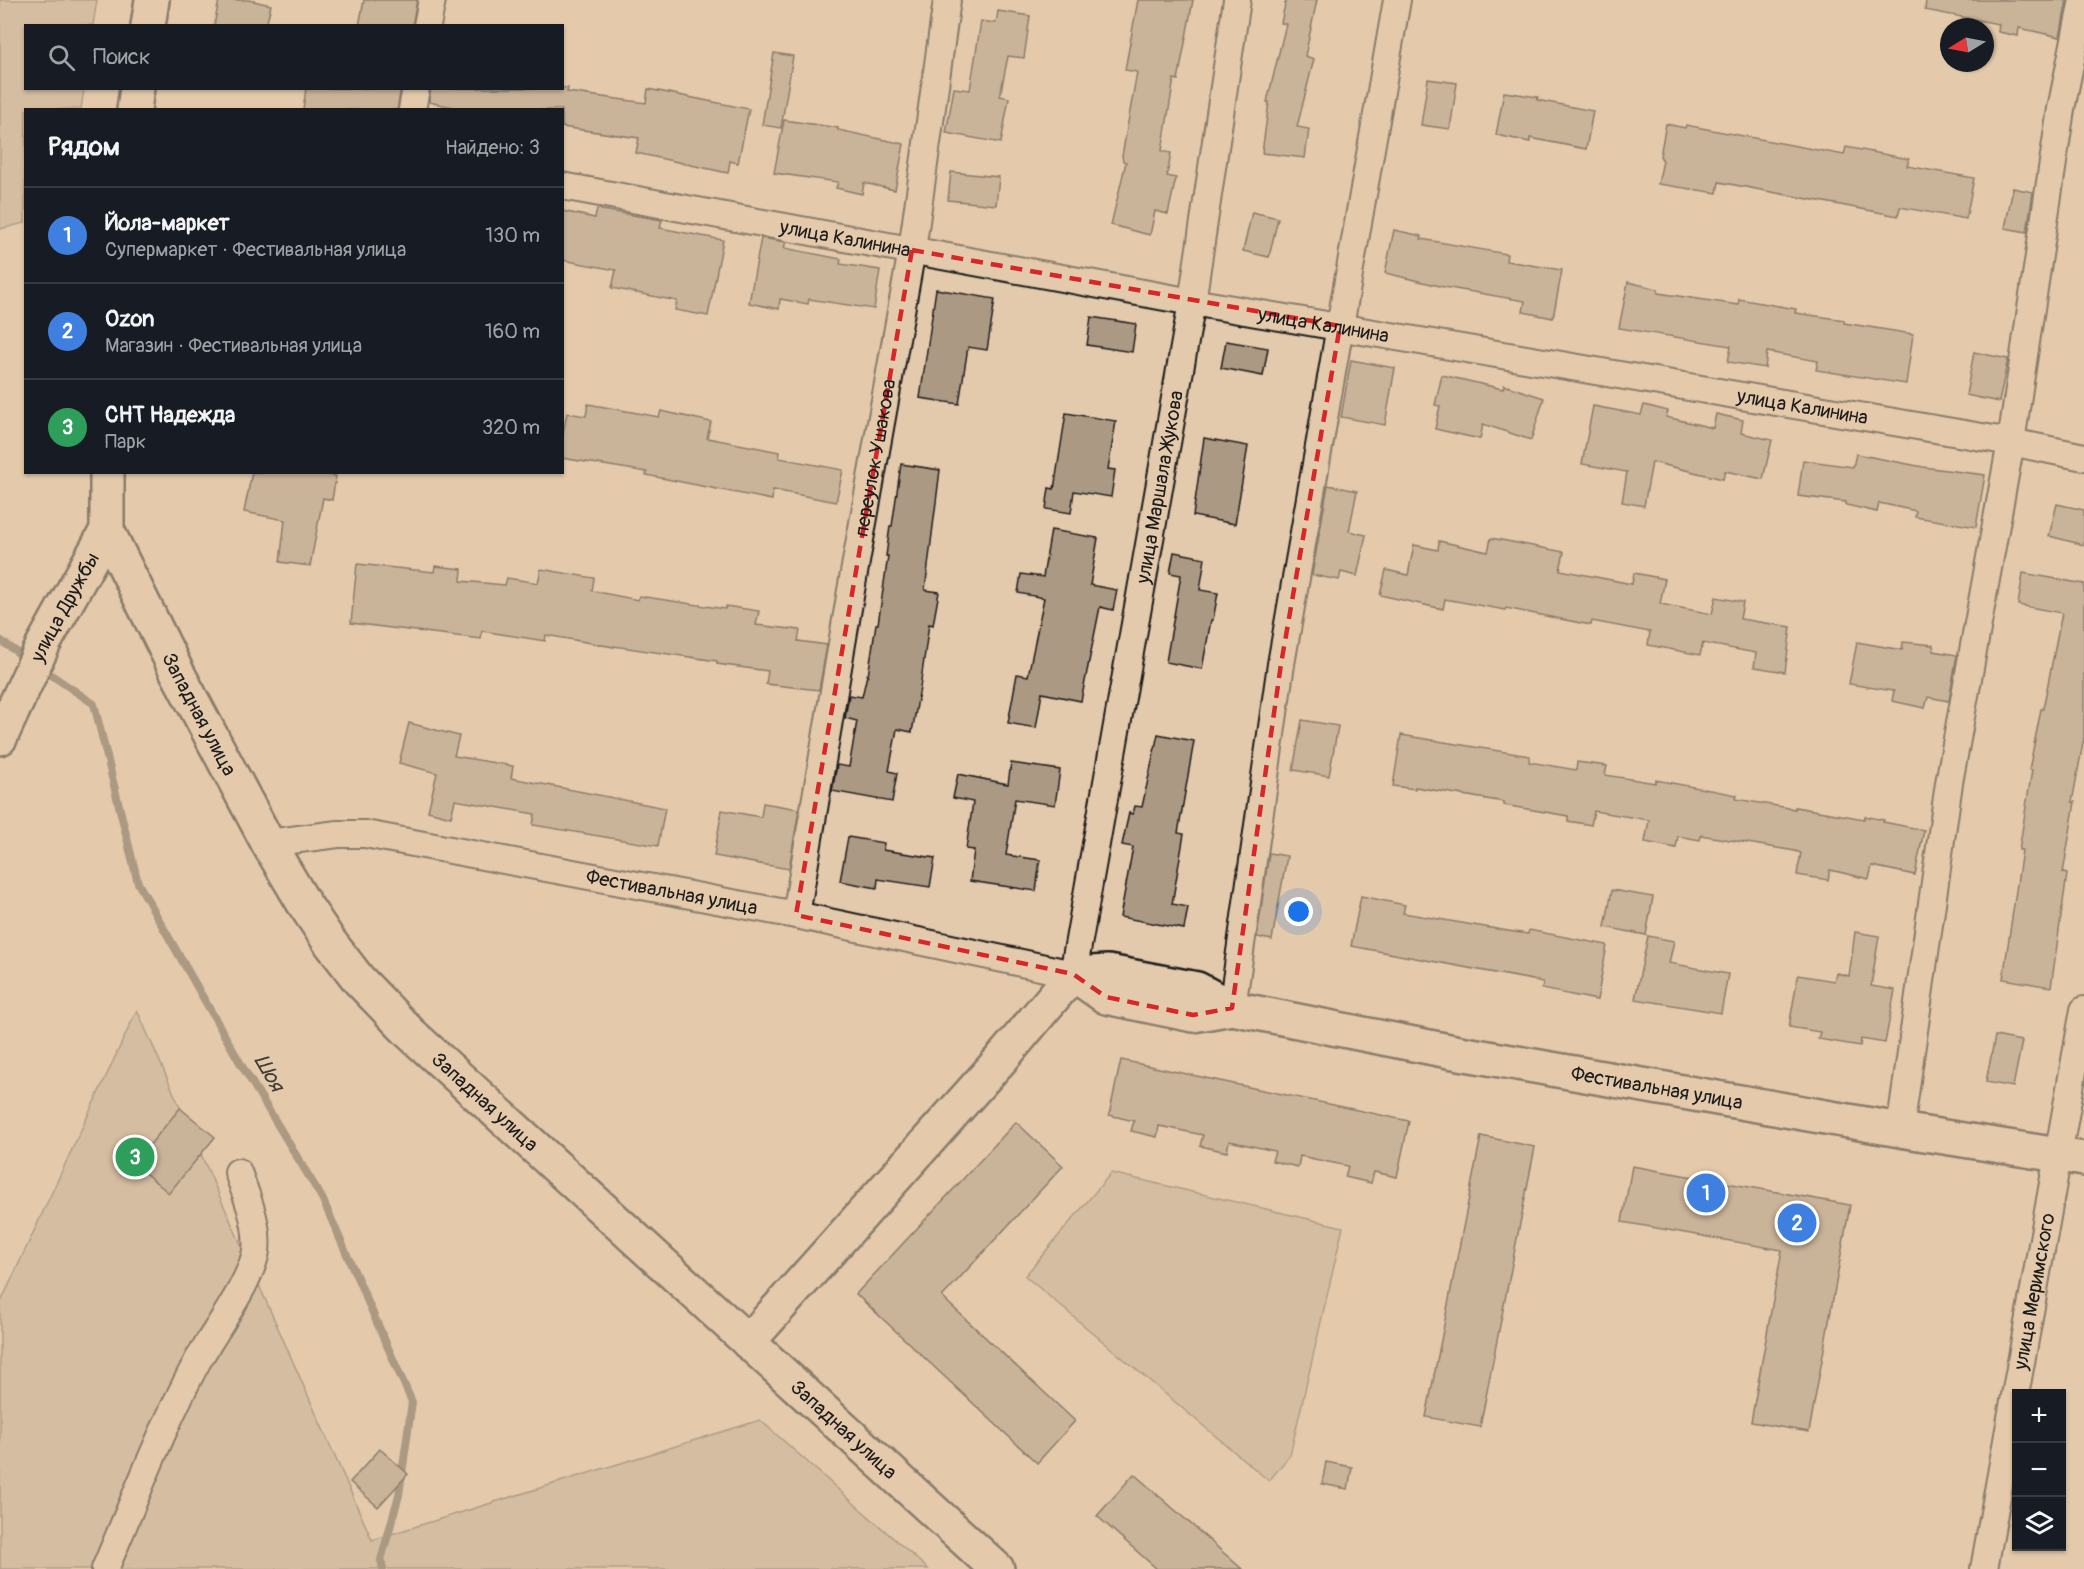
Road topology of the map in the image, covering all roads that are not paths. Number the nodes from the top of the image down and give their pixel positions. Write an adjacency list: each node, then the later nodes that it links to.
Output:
1 (152, 0): 7 (main road)
2 (432, 0): 8 (street)
3 (947, 0): 14 (street, переулок Ушакова)
4 (1237, 0): 15 (street, улица Маршала Жукова)
5 (1397, 0): 16 (street)
6 (2083, 0): 17 (street)
7 (148, 24)
8 (427, 24)
9 (137, 90): 11 (main road)
10 (416, 90): 12 (street)
11 (134, 108)
12 (412, 108)
13 (564, 186): 14 (street, улица Калинина)
14 (912, 250): 15 (street, улица Калинина); 23 (street, переулок Ушакова)
15 (1191, 302): 16 (street, улица Калинина); 24 (street, улица Маршала Жукова)
16 (1340, 326): 17 (street, улица Калинина); 25 (street)
17 (2011, 442): 18 (street, улица Калинина); 27 (street)
18 (2084, 457)
19 (107, 474): 20 (main road, улица Дружбы)
20 (107, 530): 21 (main road, улица Дружбы); 22 (main road, Западная улица)
21 (0, 738)
22 (267, 843): 23 (street, Фестивальная улица); 30 (main road, Западная улица)
23 (796, 915): 24 (street, Фестивальная улица)
24 (1073, 974): 25 (main road, Фестивальная улица); 30 (main road)
25 (1232, 1008): 27 (main road, Фестивальная улица)
26 (2084, 1010): 28 (street, улица Меримского)
27 (1900, 1130): 28 (main road, Фестивальная улица)
28 (2071, 1157): 33 (street, улица Меримского)
29 (238, 1172): 31 (street)
30 (748, 1342): 32 (main road, Западная улица)
31 (105, 1569)
32 (997, 1569)
33 (1984, 1569)

